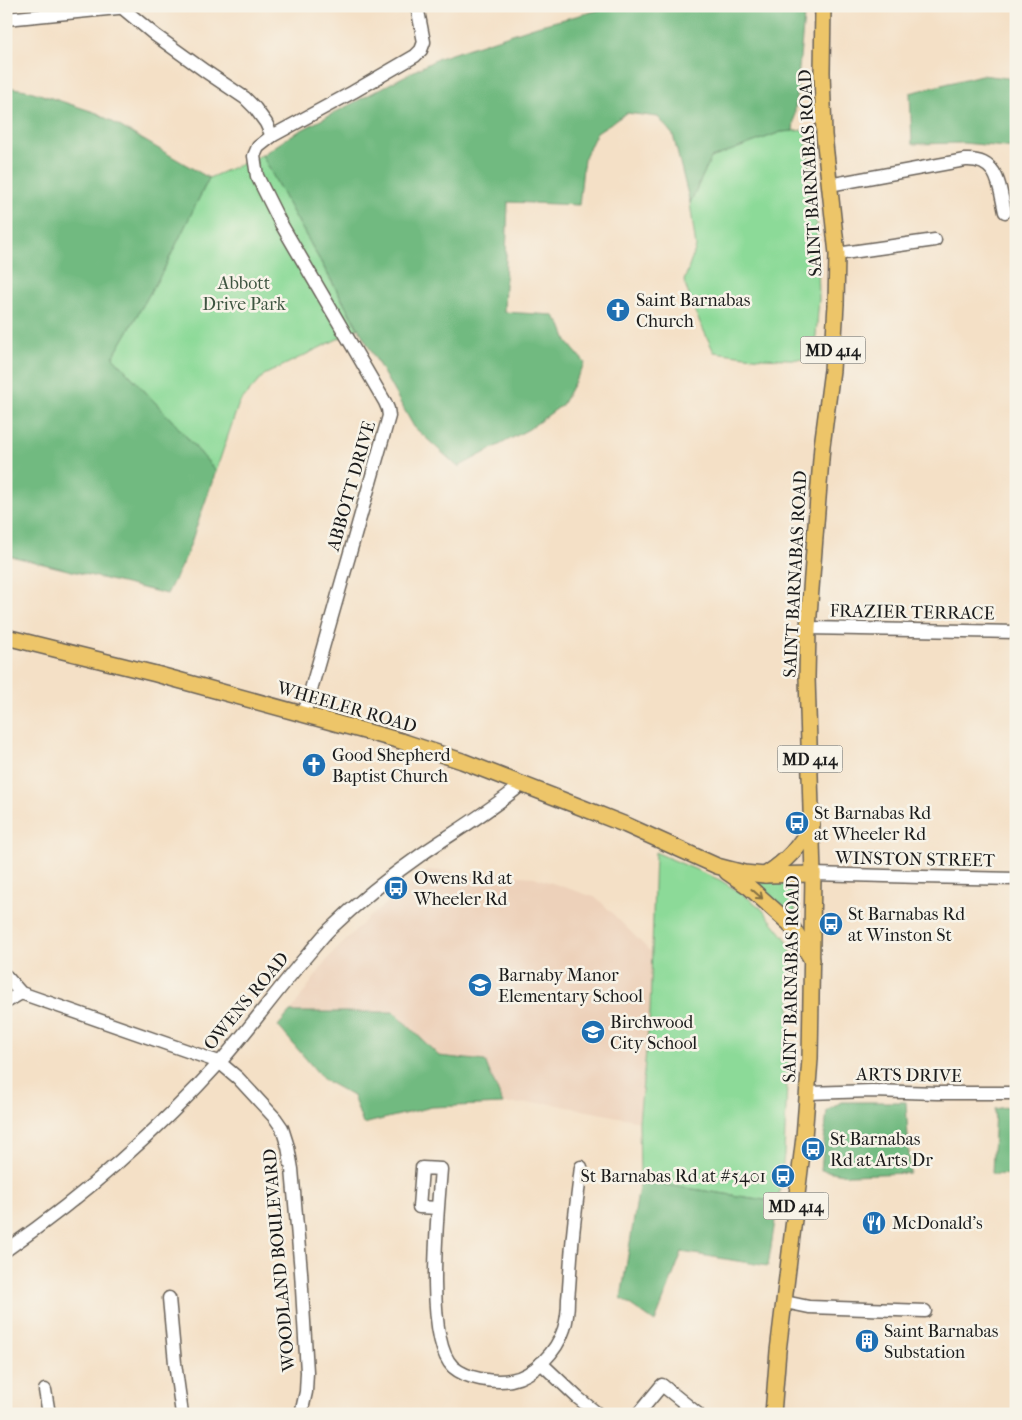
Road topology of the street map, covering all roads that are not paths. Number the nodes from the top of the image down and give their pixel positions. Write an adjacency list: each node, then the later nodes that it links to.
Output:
1 (417, 6): 5 (street)
2 (823, 6): 6 (main road, SAINT BARNABAS ROAD / MD 414)
3 (125, 7): 4 (street); 5 (street)
4 (6, 20)
5 (272, 136): 13 (street, ABBOTT DRIVE)
6 (829, 185): 7 (street); 9 (main road, SAINT BARNABAS ROAD / MD 414)
7 (1005, 212)
8 (936, 240): 9 (street)
9 (837, 254): 10 (main road, SAINT BARNABAS ROAD / MD 414)
10 (808, 628): 11 (street, FRAZIER TERRACE); 15 (main road, SAINT BARNABAS ROAD / MD 414)
11 (1016, 632)
12 (6, 637): 13 (main road, WHEELER ROAD)
13 (304, 714): 14 (main road, WHEELER ROAD)
14 (521, 785): 16 (main road, WHEELER ROAD); 24 (street, OWENS ROAD)
15 (812, 825): 17 (main road, SAINT BARNABAS ROAD / MD 414); 18 (main road)
16 (717, 866): 18 (main road, WHEELER ROAD); 20 (main road, one-way to 20)
17 (812, 874): 18 (main road, WHEELER ROAD); 19 (street, WINSTON STREET); 20 (main road, SAINT BARNABAS ROAD / MD 414)
18 (766, 875)
19 (1016, 879)
20 (812, 961): 25 (main road, SAINT BARNABAS ROAD / MD 414)
21 (6, 976): 22 (street, WOODLAND BOULEVARD)
22 (21, 993): 23 (street); 24 (street, WOODLAND BOULEVARD)
23 (6, 1002)
24 (219, 1062): 29 (street, OWENS ROAD); 37 (street, WOODLAND BOULEVARD)
25 (808, 1093): 26 (street, ARTS DRIVE); 31 (main road, SAINT BARNABAS ROAD / MD 414)
26 (1010, 1093)
27 (581, 1167): 33 (street)
28 (438, 1208): 28 (street); 33 (street)
29 (6, 1250)
30 (168, 1298): 36 (street)
31 (785, 1302): 32 (street); 41 (main road, SAINT BARNABAS ROAD / MD 414)
32 (925, 1311)
33 (541, 1363): 38 (street)
34 (45, 1390): 35 (street)
35 (50, 1414)
36 (182, 1414)
37 (301, 1414)
38 (598, 1414)
39 (638, 1414): 40 (street)
40 (698, 1414)
41 (773, 1414)

